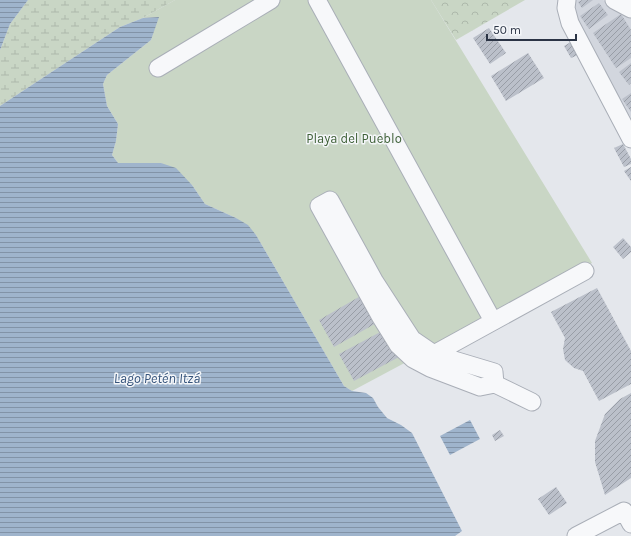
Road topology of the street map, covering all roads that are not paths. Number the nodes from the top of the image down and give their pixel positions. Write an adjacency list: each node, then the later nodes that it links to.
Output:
1 (271, 0): 6 (street)
2 (317, 0): 10 (street)
3 (567, 0): 7 (street)
4 (614, 0): 5 (street)
5 (631, 9)
6 (158, 68)
7 (631, 139)
8 (324, 203): 11 (street)
9 (585, 271): 10 (street)
10 (494, 321): 11 (street)
11 (432, 361): 12 (street)
12 (532, 402)
13 (631, 524): 14 (street)
14 (576, 536)

